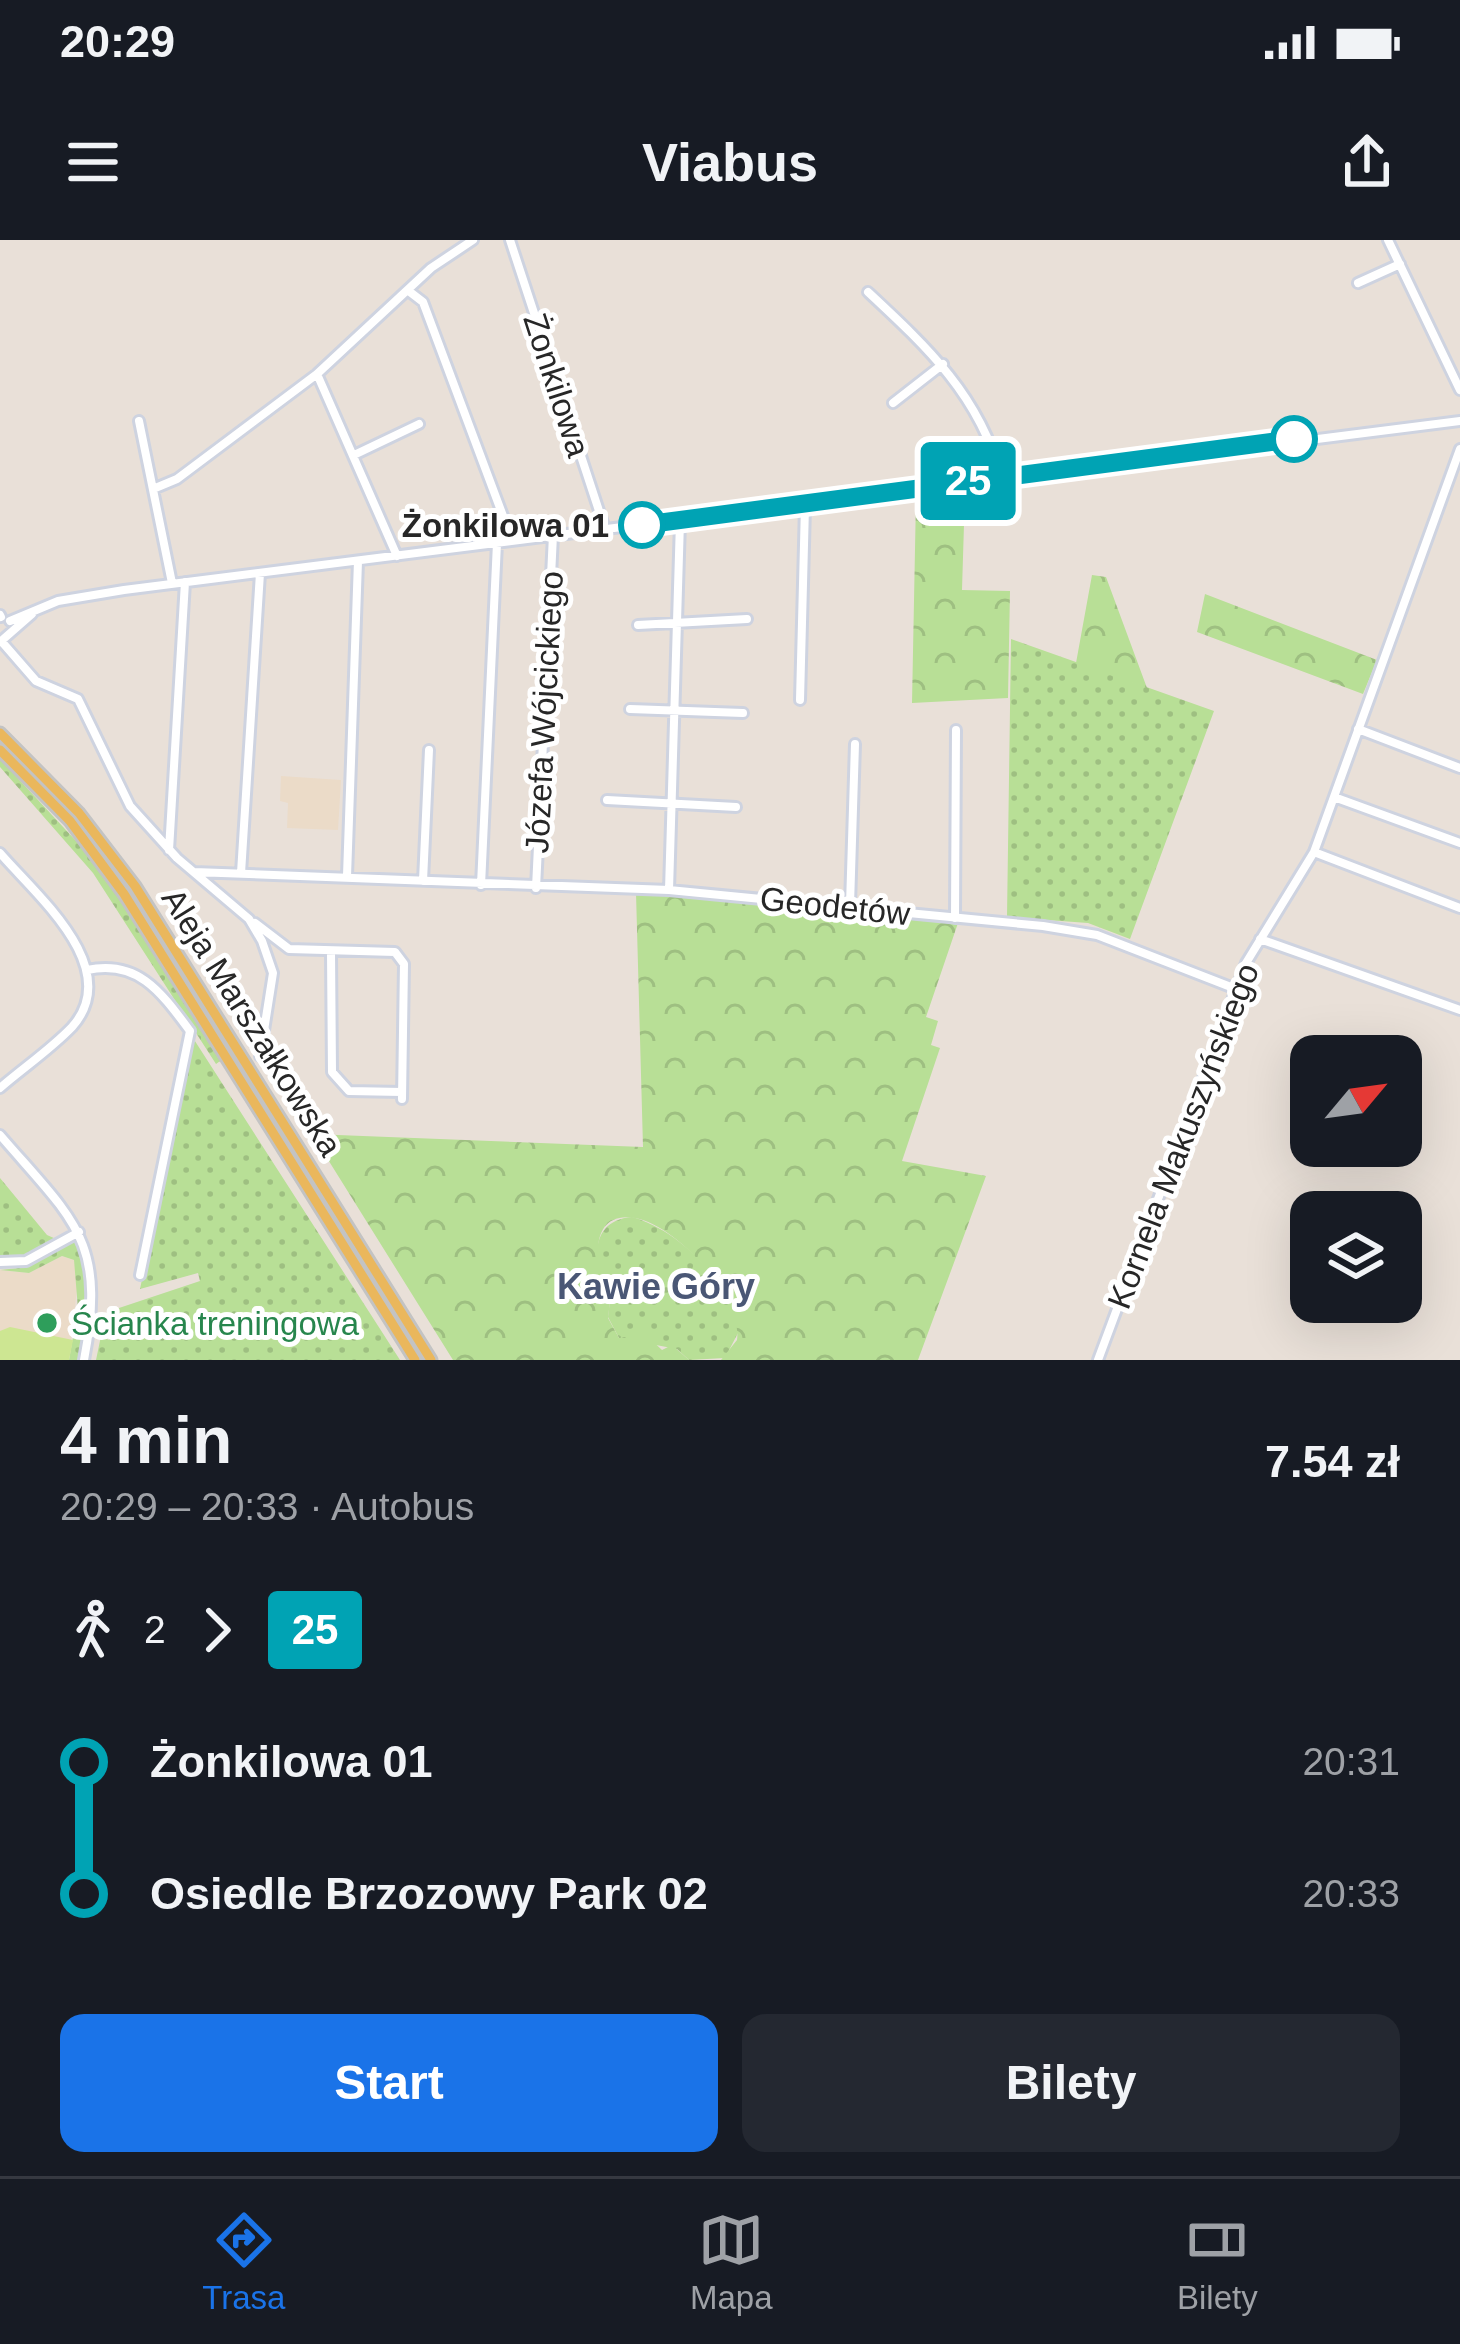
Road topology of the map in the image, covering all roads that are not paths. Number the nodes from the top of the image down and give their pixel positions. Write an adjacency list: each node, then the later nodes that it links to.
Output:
1 (473, 240): 6 (street)
2 (510, 240): 21 (street, Żonkilowa)
3 (1388, 240): 4 (street)
4 (1400, 265): 5 (street); 10 (street)
5 (1358, 283)
6 (408, 292): 9 (street); 23 (street)
7 (868, 292): 8 (street)
8 (943, 364): 11 (street); 17 (street)
9 (317, 374): 16 (street); 18 (street)
10 (1460, 390)
11 (893, 403)
12 (1460, 421): 17 (street)
13 (139, 422): 18 (street)
14 (419, 424): 16 (street)
15 (1460, 449): 42 (street, Kornela Makuszyńskiego)
16 (354, 454): 25 (street)
17 (1001, 476): 19 (street)
18 (153, 489): 29 (street)
19 (805, 506): 20 (street); 36 (street)
20 (680, 521): 21 (street); 33 (street)
21 (605, 529): 22 (street)
22 (553, 535): 23 (street); 61 (street, Józefa Wójcickiego)
23 (512, 540): 24 (street)
24 (497, 543): 25 (street); 60 (street)
25 (398, 556): 26 (street)
26 (358, 561): 27 (street); 58 (street)
27 (260, 574): 28 (street); 57 (street)
28 (185, 582): 29 (street); 53 (street)
29 (172, 583): 30 (street)
30 (33, 613): 31 (street); 35 (street)
31 (3, 617): 35 (street)
32 (747, 620): 33 (street)
33 (680, 624): 34 (street); 38 (street)
34 (638, 625)
35 (7, 638): 53 (street)
36 (800, 700)
37 (630, 709): 38 (street)
38 (676, 713): 39 (street); 50 (street)
39 (743, 713)
40 (0, 724): 43 (street)
41 (956, 730): 65 (street)
42 (1358, 730): 47 (street); 48 (street, Kornela Makuszyńskiego)
43 (4, 736): 82 (main road, Aleja Marszałkowska)
44 (855, 744): 63 (street)
45 (0, 750): 81 (main road, Aleja Marszałkowska)
46 (429, 750): 59 (street)
47 (1460, 767)
48 (1334, 797): 52 (street); 55 (street, Kornela Makuszyńskiego)
49 (607, 800): 50 (street)
50 (671, 802): 51 (street); 62 (street)
51 (736, 807)
52 (1460, 843)
53 (169, 850): 56 (street)
54 (0, 853): 70 (street)
55 (1314, 853): 64 (street); 67 (street, Kornela Makuszyńskiego)
56 (194, 872): 57 (street, Geodetów); 66 (street)
57 (242, 873): 58 (street, Geodetów)
58 (347, 876): 59 (street, Geodetów)
59 (423, 881): 60 (street, Geodetów)
60 (481, 885): 61 (street, Geodetów)
61 (536, 888): 62 (street, Geodetów)
62 (669, 890): 63 (street, Geodetów)
63 (850, 905): 65 (street, Geodetów)
64 (1460, 908)
65 (955, 918): 72 (street, Geodetów)
66 (249, 919): 68 (street); 71 (street)
67 (1261, 940): 72 (street, Kornela Makuszyńskiego); 73 (street)
68 (289, 950): 69 (street); 71 (street)
69 (331, 953): 69 (street)
70 (87, 970): 75 (street); 79 (street)
71 (273, 973): 74 (street)
72 (1236, 989): 83 (street, Kornela Makuszyńskiego)
73 (1460, 1010)
74 (260, 1056)
75 (0, 1088)
76 (0, 1135): 77 (street)
77 (79, 1232): 78 (street); 80 (street)
78 (0, 1262)
79 (140, 1275)
80 (84, 1360)
81 (415, 1360)
82 (431, 1360)
83 (1098, 1360)

